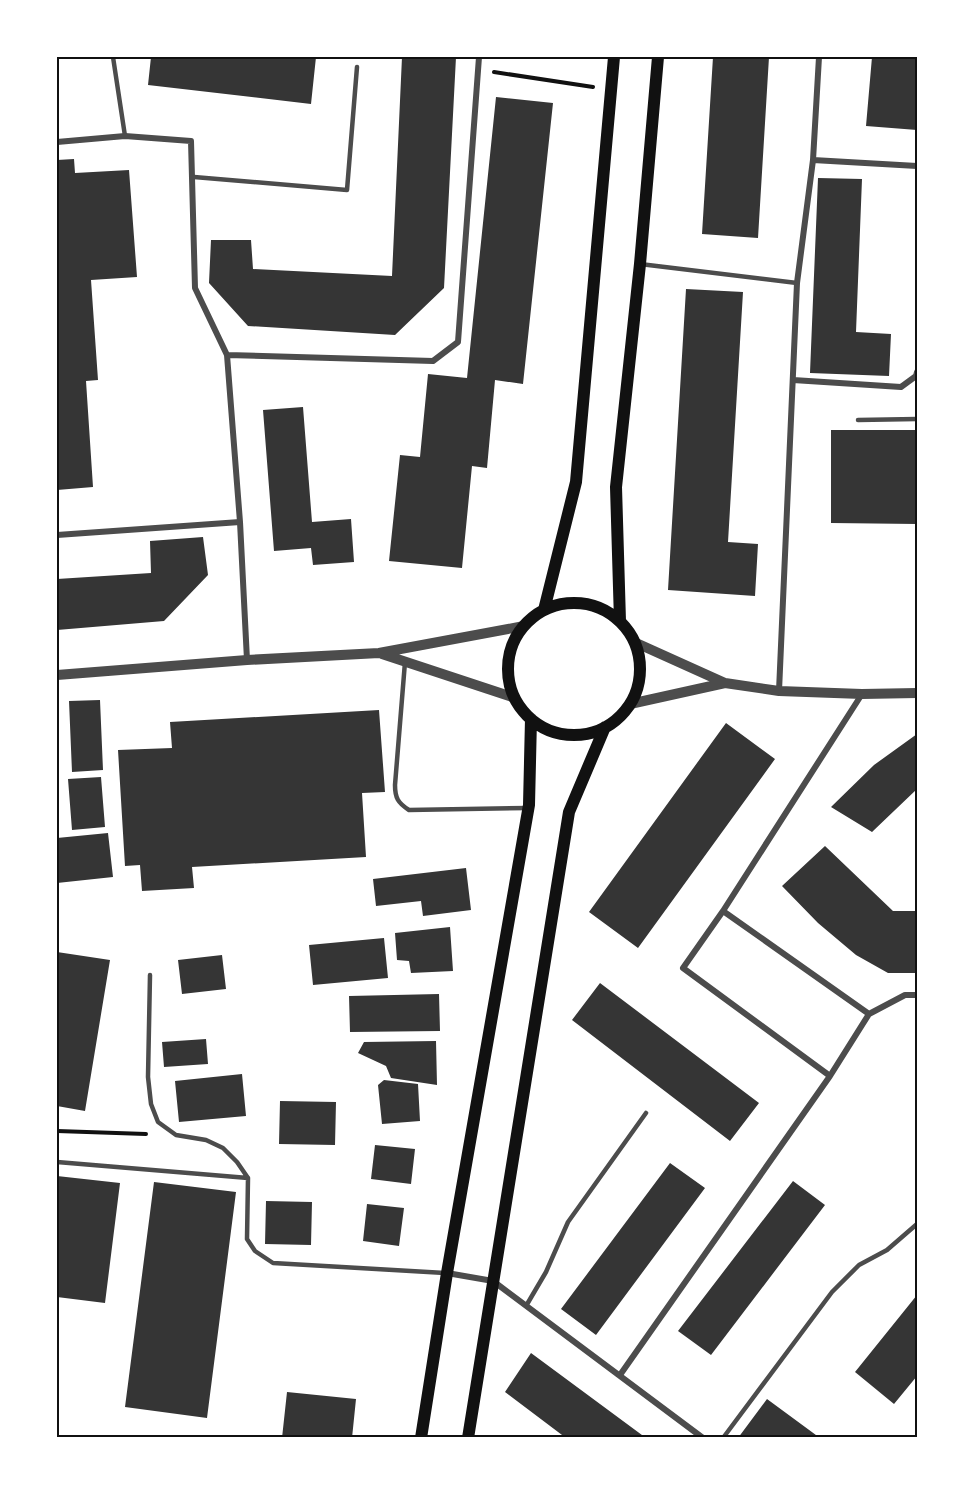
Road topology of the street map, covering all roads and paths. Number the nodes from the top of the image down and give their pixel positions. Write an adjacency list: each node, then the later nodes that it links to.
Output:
1 (112, 57): 9 (lane)
2 (479, 57): 7 (street)
3 (614, 57): 8 (main road)
4 (658, 57): 14 (main road)
5 (819, 57): 11 (street)
6 (357, 67): 13 (lane)
7 (478, 69): 8 (path); 16 (street)
8 (611, 90): 23 (main road)
9 (125, 136): 10 (street); 13 (street)
10 (57, 142)
11 (813, 160): 12 (street); 15 (street)
12 (917, 166)
13 (194, 177): 16 (street)
14 (640, 264): 15 (lane); 24 (main road)
15 (797, 283): 18 (street)
16 (228, 355): 21 (street)
17 (917, 372): 18 (street)
18 (792, 380): 32 (street)
19 (917, 419): 20 (lane)
20 (858, 420)
21 (240, 522): 22 (street); 28 (street)
22 (57, 535)
23 (544, 610): 24 (main road); 25 (main road)
24 (620, 621): 26 (main road)
25 (524, 626): 27 (street); 35 (main road)
26 (634, 642): 31 (street); 36 (main road)
27 (379, 653): 28 (street); 29 (street)
28 (247, 660): 30 (street)
29 (405, 662): 35 (street); 39 (lane)
30 (57, 675)
31 (725, 683): 32 (street); 36 (street)
32 (779, 691): 34 (street)
33 (917, 693): 34 (street)
34 (862, 694): 40 (street)
35 (515, 698): 37 (main road)
36 (630, 704): 38 (main road)
37 (531, 719): 38 (main road); 39 (main road)
38 (605, 727): 52 (main road)
39 (528, 808): 51 (main road)
40 (723, 911): 43 (street); 44 (street)
41 (150, 975): 47 (lane)
42 (917, 995): 43 (street)
43 (869, 1014): 44 (street)
44 (830, 1076): 54 (street)
45 (646, 1113): 53 (lane)
46 (57, 1131): 47 (path)
47 (176, 1136): 49 (lane)
48 (57, 1162): 49 (lane)
49 (248, 1178): 51 (lane)
50 (917, 1224): 58 (lane)
51 (447, 1273): 52 (street); 55 (main road)
52 (493, 1281): 53 (street); 56 (main road)
53 (526, 1306): 54 (street)
54 (620, 1375): 57 (street)
55 (421, 1438)
56 (468, 1438)
57 (703, 1438)
58 (723, 1438)

